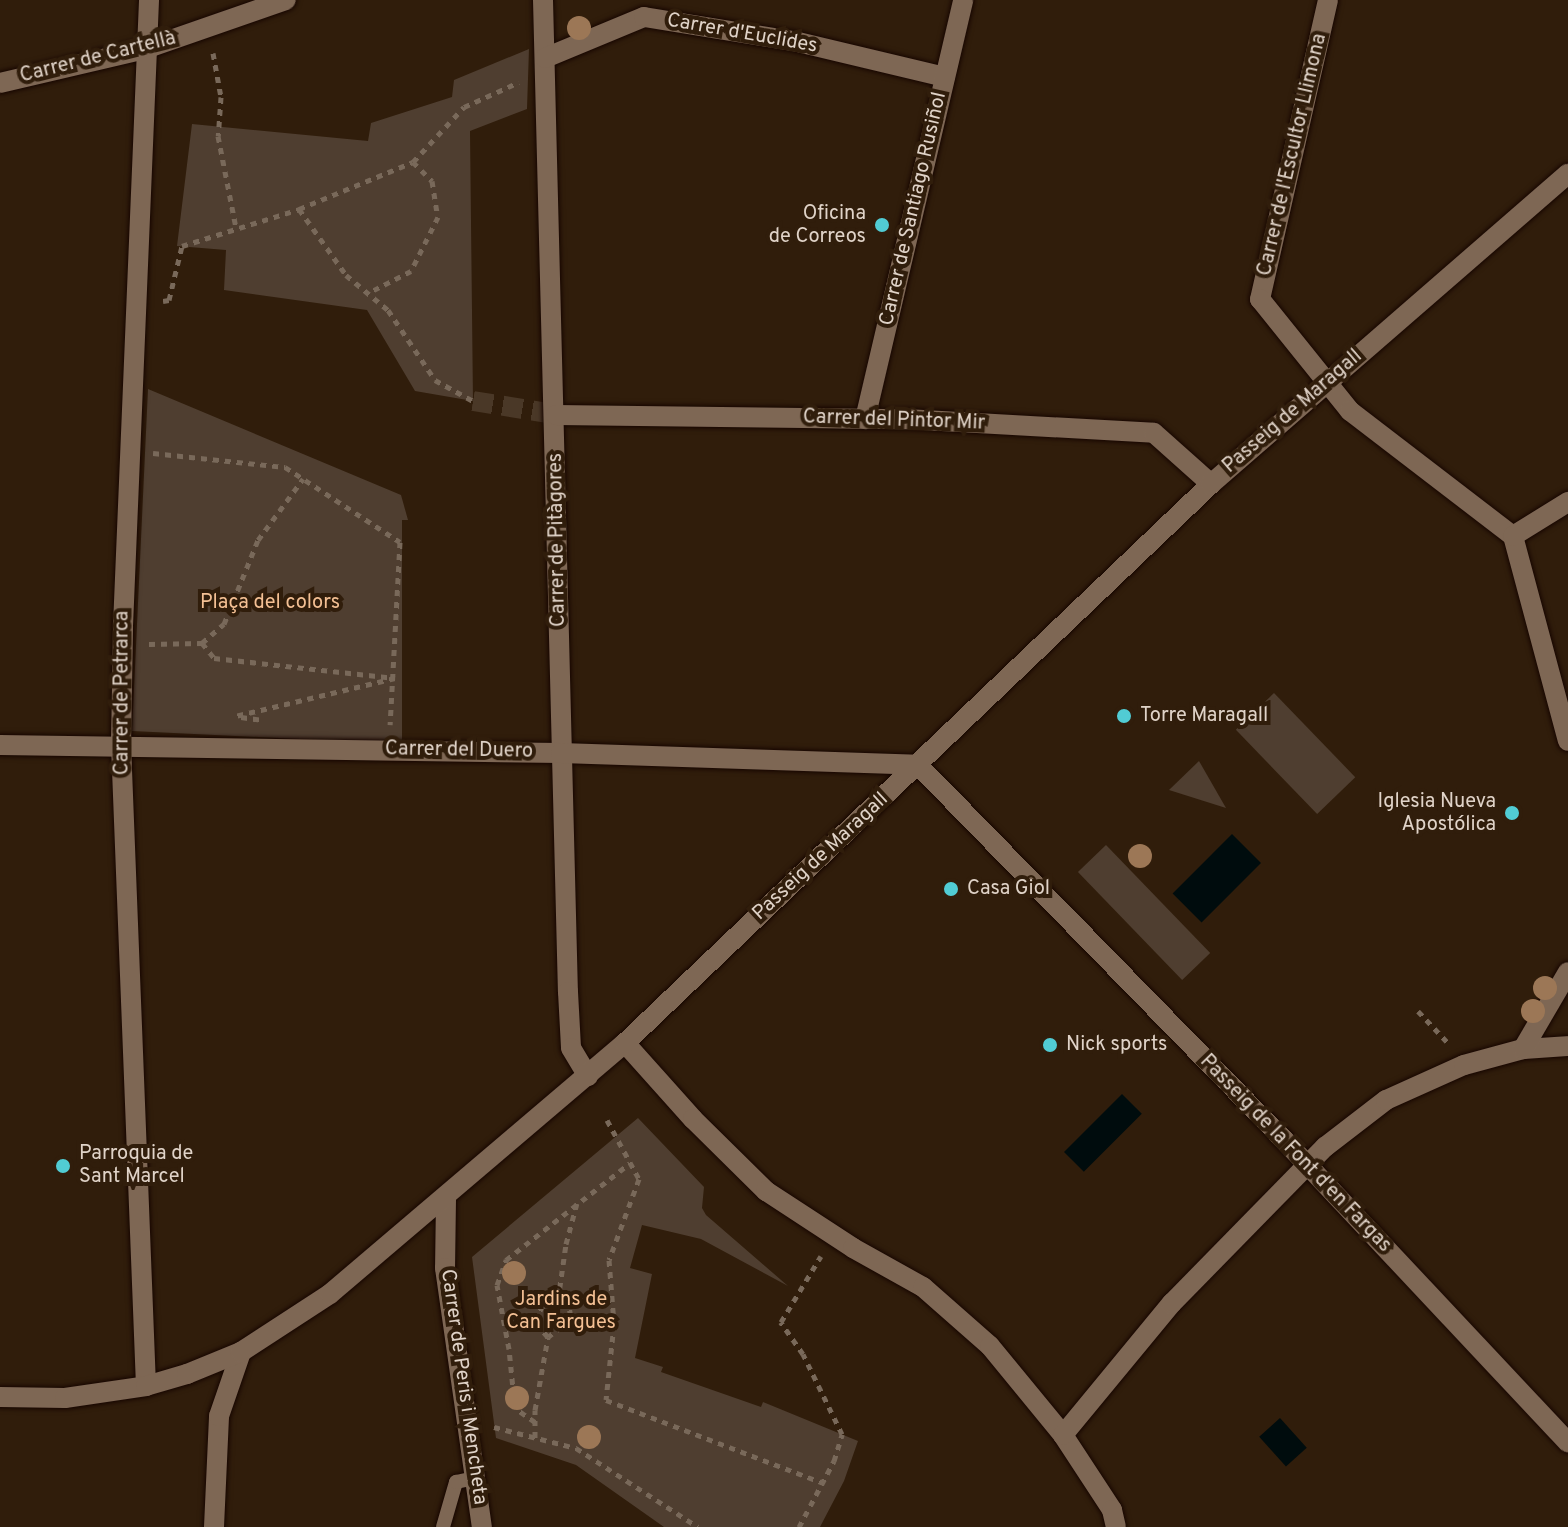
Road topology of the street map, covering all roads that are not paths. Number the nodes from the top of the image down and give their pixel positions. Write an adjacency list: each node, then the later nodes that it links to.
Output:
1 (149, 0): 6 (street, Carrer de Petrarca)
2 (286, 0): 6 (street, Carrer de Cartellà)
3 (543, 0): 7 (street, Carrer de Pitàgores)
4 (963, 0): 8 (street, Carrer de Santiago Rusiñol)
5 (1328, 0): 11 (street, Carrer de l'Escultor Llimona)
6 (145, 49): 9 (street, Carrer de Cartellà); 18 (street, Carrer de Petrarca)
7 (545, 58): 8 (street, Carrer d'Euclides); 12 (street, Carrer de Pitàgores)
8 (945, 77): 13 (street, Carrer de Santiago Rusiñol)
9 (0, 83)
10 (1568, 174): 11 (street, Passeig de Maragall)
11 (1326, 383): 14 (street, Passeig de Maragall); 16 (street)
12 (556, 415): 13 (street, Carrer del Pintor Mir); 20 (street, Carrer de Pitàgores)
13 (865, 419): 14 (street, Carrer del Pintor Mir)
14 (1211, 484): 21 (street, Passeig de Maragall)
15 (1568, 502): 16 (street)
16 (1513, 536): 17 (street)
17 (1568, 741)
18 (121, 744): 19 (street, Carrer del Duero); 20 (street, Carrer del Duero); 30 (street, Carrer de Petrarca)
19 (0, 745)
20 (561, 753): 21 (street, Carrer del Duero); 26 (street, Carrer de Pitàgores)
21 (918, 765): 23 (street, Passeig de Maragall); 27 (street, Passeig de la Font d'en Fargas)
22 (1568, 972): 25 (street)
23 (625, 1043): 26 (street, Passeig de Maragall); 32 (street)
24 (1568, 1046): 25 (street)
25 (1523, 1049): 27 (street)
26 (588, 1076): 28 (street, Passeig de Maragall)
27 (1307, 1164): 32 (street); 33 (street, Passeig de la Font d'en Fargas)
28 (446, 1199): 29 (street, Passeig de Maragall); 34 (street, Carrer de Peris i Mencheta)
29 (241, 1352): 30 (street, Passeig de Maragall); 36 (street)
30 (146, 1386): 31 (street, Passeig de Maragall)
31 (0, 1397)
32 (1063, 1435): 35 (street)
33 (1568, 1442)
34 (475, 1478): 37 (lane); 38 (street, Carrer de Peris i Mencheta)
35 (1114, 1518): 39 (street)
36 (214, 1527)
37 (443, 1527)
38 (482, 1527)
39 (1097, 1527)

